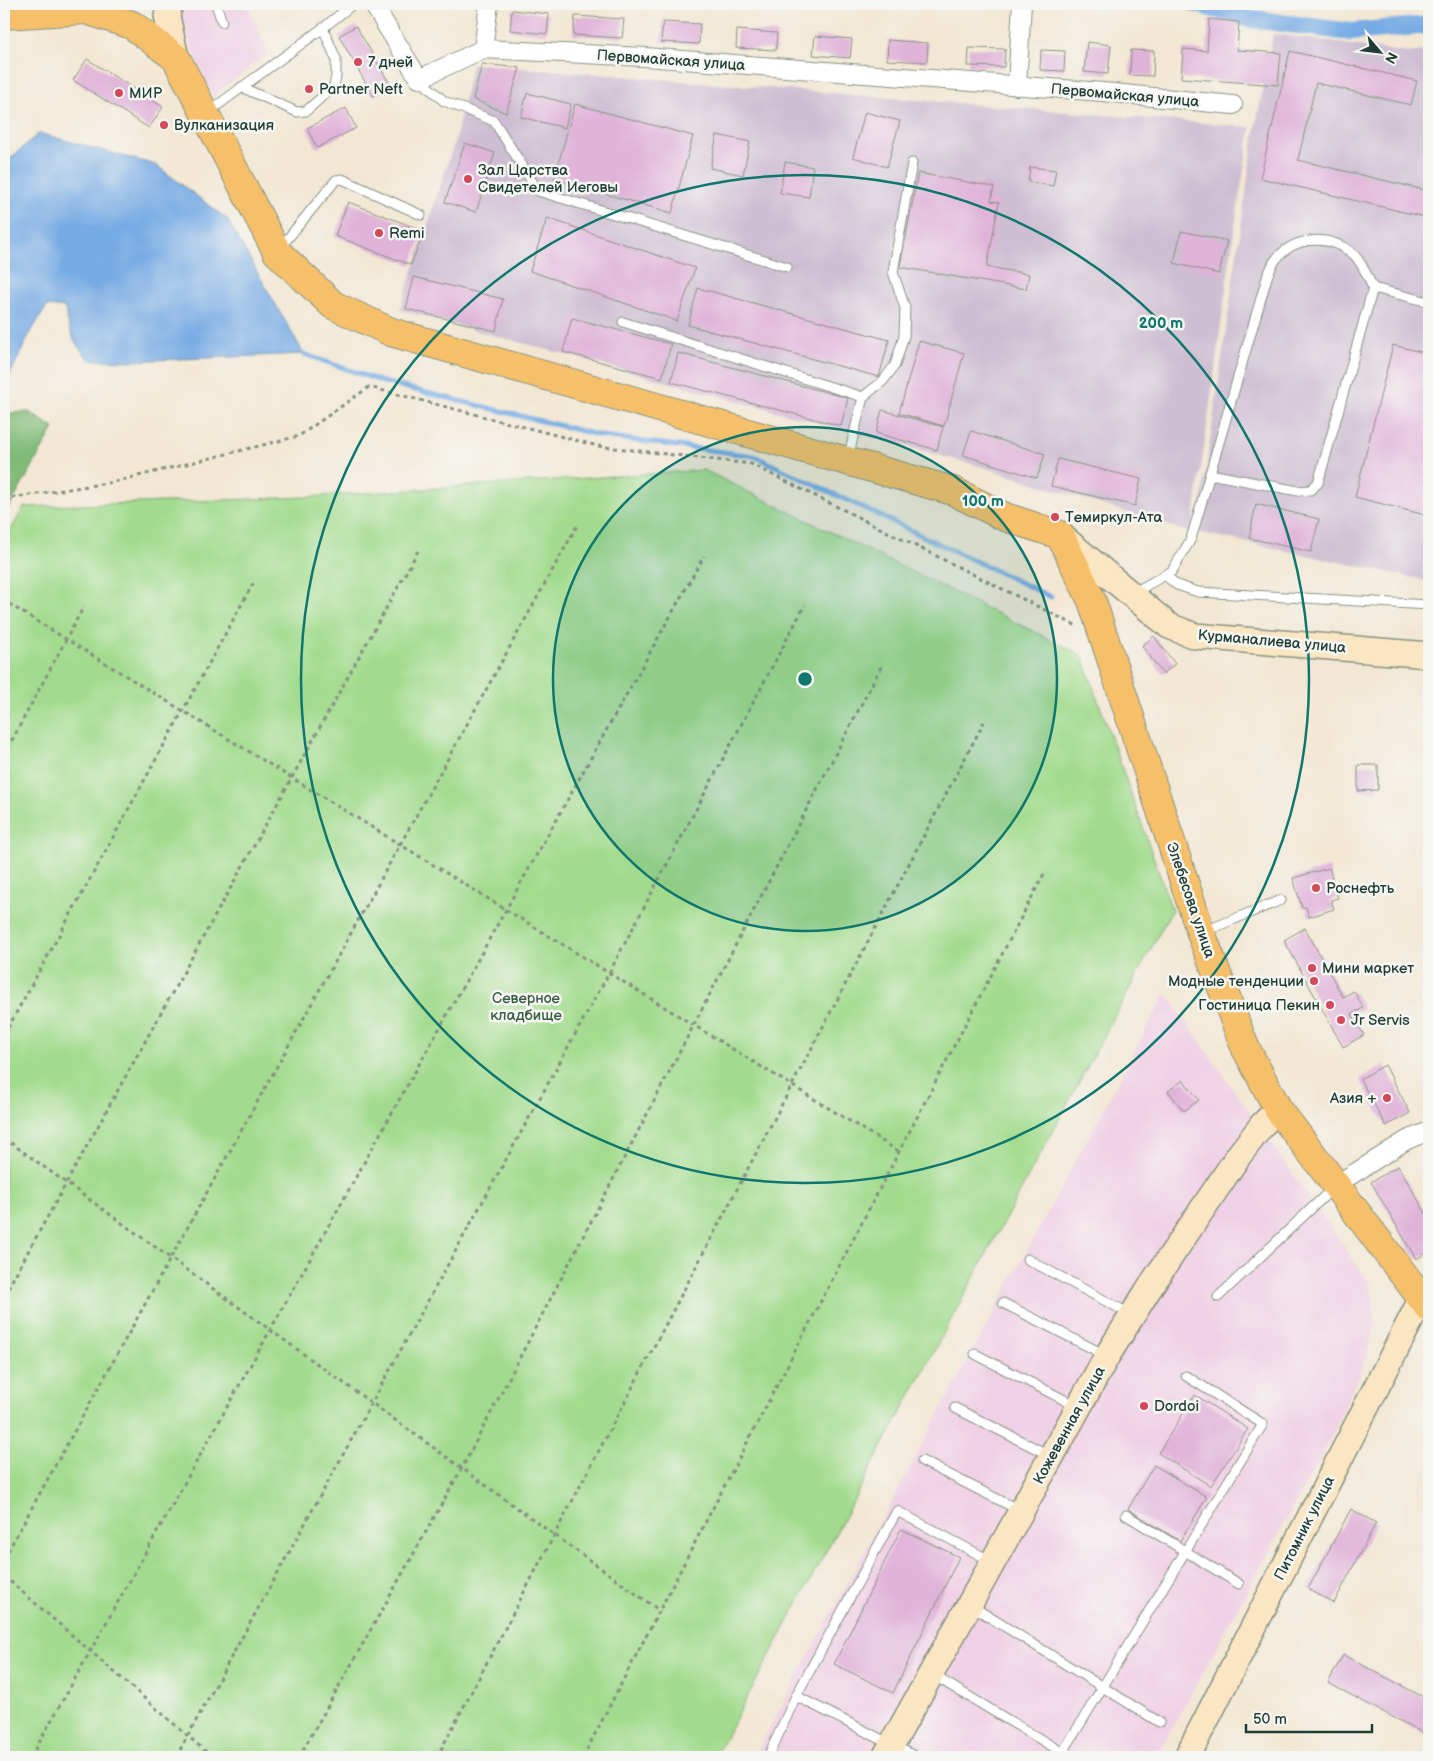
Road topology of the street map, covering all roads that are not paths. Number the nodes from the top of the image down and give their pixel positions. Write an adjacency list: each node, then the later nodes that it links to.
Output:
1 (40, 4): 8 (street)
2 (170, 4): 12 (street)
3 (216, 4): 9 (lane)
4 (353, 4): 10 (lane)
5 (373, 4): 13 (street)
6 (489, 4): 11 (street)
7 (1022, 4): 14 (street)
8 (6, 15): 12 (main road)
9 (222, 22)
10 (323, 28): 15 (lane); 15 (lane)
11 (483, 49): 13 (street, Первомайская улица); 14 (street, Первомайская улица)
12 (176, 58): 17 (main road)
13 (419, 79): 21 (lane)
14 (1018, 86): 16 (street, Первомайская улица)
15 (240, 87): 17 (lane)
16 (1233, 105)
17 (205, 114): 20 (main road)
18 (912, 163): 25 (lane)
19 (421, 214): 20 (lane)
20 (277, 252): 26 (main road)
21 (787, 268)
22 (1373, 288): 23 (lane); 27 (lane); 27 (lane)
23 (1429, 302)
24 (623, 322): 25 (lane)
25 (863, 397): 26 (lane)
26 (847, 461): 28 (main road)
27 (1210, 474): 29 (lane)
28 (1060, 535): 30 (street, Курманалиева улица); 34 (main road, Элебесова улица)
29 (1166, 576): 30 (lane); 31 (lane)
30 (1131, 595): 32 (street, Курманалиева улица)
31 (1429, 605)
32 (1429, 655)
33 (1281, 900): 34 (lane)
34 (1201, 933): 35 (main road, Элебесова улица)
35 (1278, 1109): 37 (main road, Элебесова улица); 42 (street, Кожевенная улица)
36 (1429, 1131): 37 (street)
37 (1337, 1184): 39 (lane); 41 (main road, Элебесова улица)
38 (1027, 1259): 42 (lane)
39 (1218, 1298)
40 (1003, 1303): 44 (lane)
41 (1426, 1303): 64 (street, Питомник улица)
42 (1132, 1315): 44 (street, Кожевенная улица)
43 (975, 1354): 46 (lane)
44 (1107, 1356): 46 (street, Кожевенная улица)
45 (1186, 1376): 52 (lane)
46 (1078, 1407): 48 (street, Кожевенная улица)
47 (955, 1408): 48 (lane)
48 (1051, 1456): 50 (street, Кожевенная улица)
49 (922, 1461): 50 (lane)
50 (1021, 1511): 53 (street, Кожевенная улица)
51 (1126, 1515): 52 (lane)
52 (1185, 1551): 54 (lane); 57 (lane)
53 (993, 1562): 55 (street, Кожевенная улица); 58 (lane)
54 (1239, 1584)
55 (970, 1604): 56 (street, Кожевенная улица); 57 (lane)
56 (931, 1674): 60 (street, Кожевенная улица); 61 (lane)
57 (1102, 1687): 59 (lane); 61 (lane)
58 (796, 1696): 60 (lane); 62 (lane)
59 (1159, 1722)
60 (888, 1752): 63 (lane)
61 (1064, 1756)
62 (768, 1757)
63 (916, 1757)
64 (1187, 1757)

